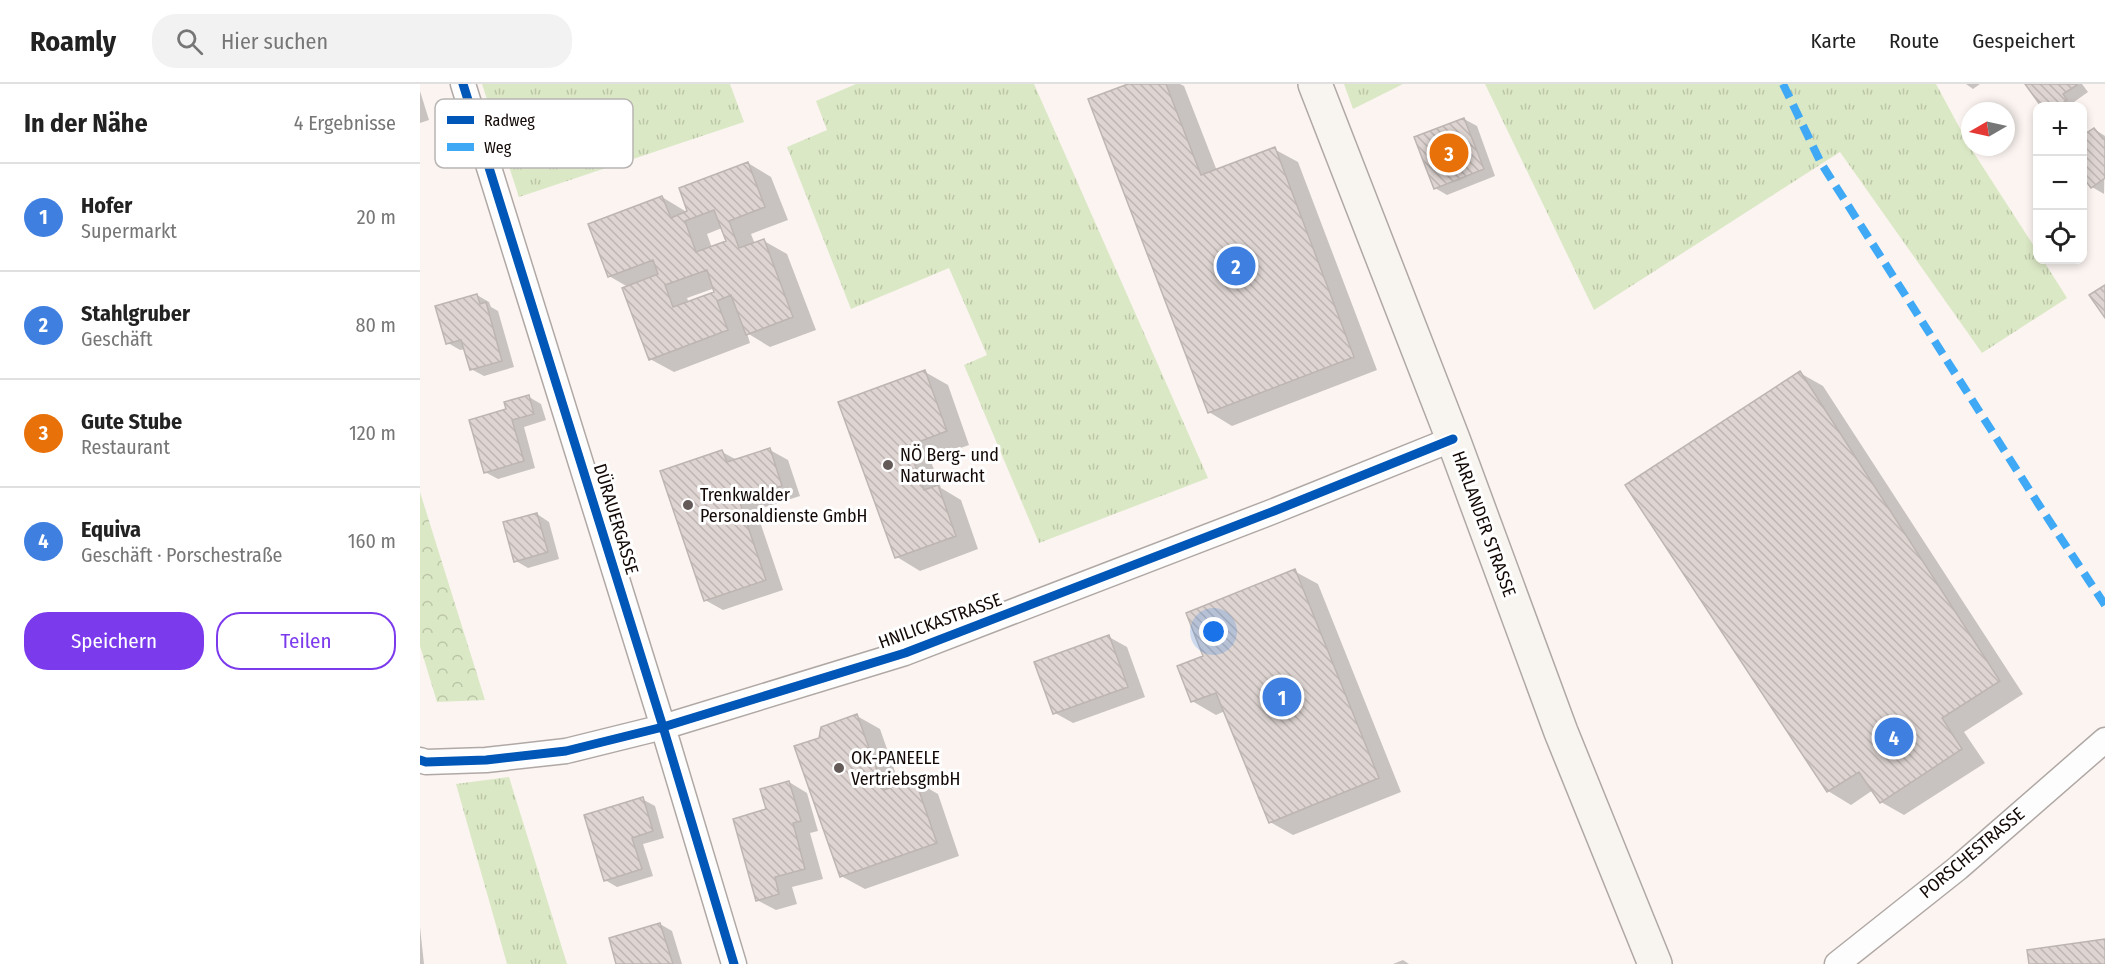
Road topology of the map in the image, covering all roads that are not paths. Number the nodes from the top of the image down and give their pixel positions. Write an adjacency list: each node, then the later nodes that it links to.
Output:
1 (463, 84): 3 (street, DÜRAUERGASSE)
2 (1315, 84): 5 (main road, HARLANDER STRASSE)
3 (468, 99)
4 (489, 168): 6 (street, DÜRAUERGASSE)
5 (1453, 439): 6 (street, HNILICKASTRASSE); 10 (main road, HARLANDER STRASSE)
6 (663, 727): 8 (street, HNILICKASTRASSE); 9 (street, DÜRAUERGASSE)
7 (2105, 740): 11 (street, PORSCHESTRASSE)
8 (420, 760)
9 (734, 964)
10 (1655, 964)
11 (1837, 964)

